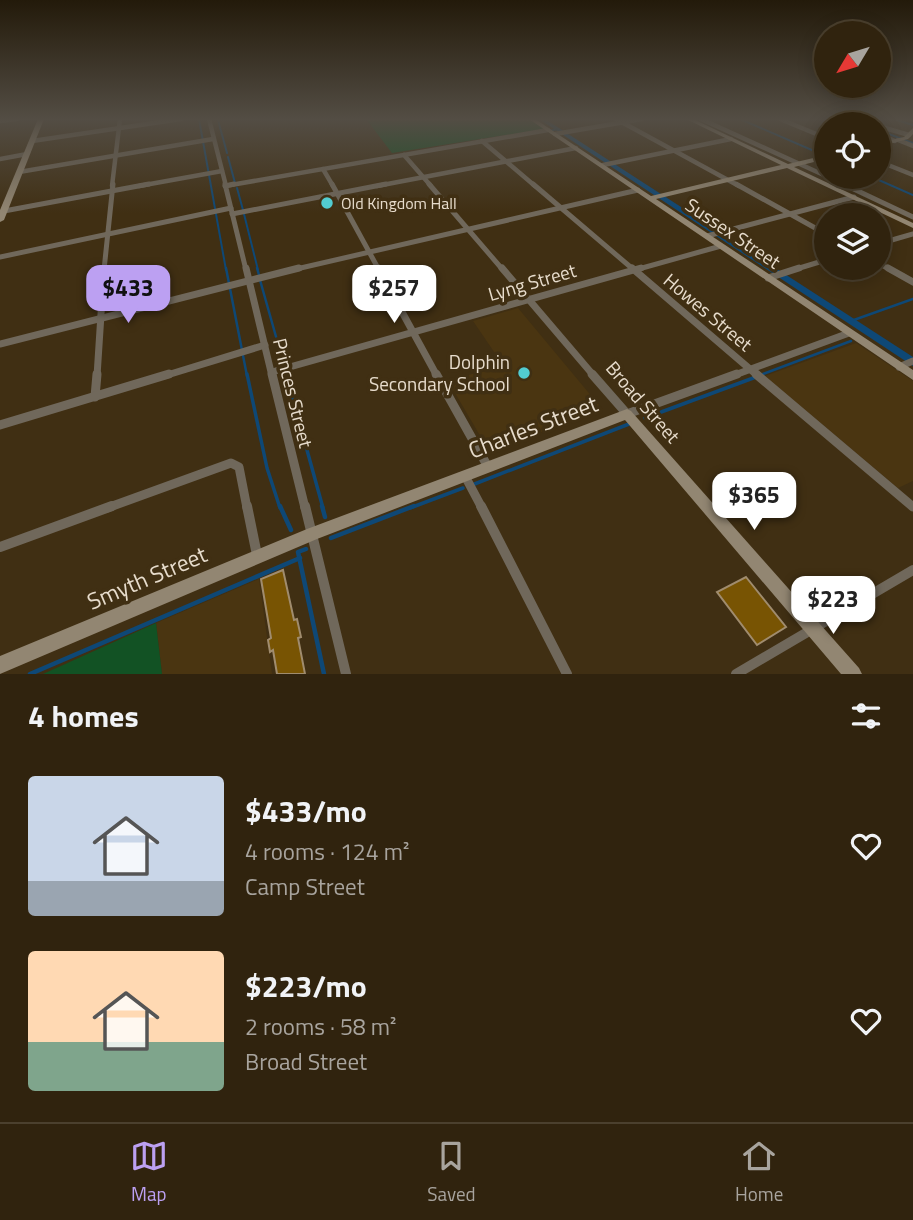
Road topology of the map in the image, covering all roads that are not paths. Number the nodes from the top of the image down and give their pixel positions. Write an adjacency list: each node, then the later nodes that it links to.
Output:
1 (28, 150): 12 (street)
2 (117, 150): 14 (street)
3 (149, 150): 14 (street)
4 (213, 150): 25 (street, Princes Street)
5 (429, 150): 13 (street)
6 (493, 150): 17 (street, Howes Street)
7 (564, 150): 17 (street)
8 (580, 150): 19 (street, Sussex Street)
9 (756, 150): 20 (street)
10 (770, 150): 18 (street)
11 (675, 151): 19 (street); 28 (street)
12 (27, 154): 15 (street); 24 (street)
13 (404, 155): 22 (street); 27 (street, Broad Street)
14 (116, 156): 24 (street); 31 (street)
15 (0, 159)
16 (814, 159): 18 (street)
17 (506, 162): 27 (street); 36 (street, Howes Street)
18 (797, 163): 20 (street); 23 (street)
19 (603, 165): 32 (street, Sussex Street)
20 (787, 165): 28 (street); 35 (street)
21 (891, 166): 26 (street)
22 (323, 169): 29 (street); 33 (street)
23 (814, 171)
24 (19, 172): 37 (street)
25 (218, 172): 29 (street, Princes Street); 31 (street)
26 (913, 175)
27 (424, 177): 33 (street); 44 (street, Broad Street)
28 (726, 180): 34 (street); 39 (street)
29 (225, 186): 38 (street, Princes Street)
30 (854, 189): 40 (street)
31 (112, 190): 37 (street); 45 (street)
32 (638, 190): 34 (street, Sussex Street); 36 (street)
33 (337, 194): 38 (street); 50 (street)
34 (656, 196): 47 (street, Sussex Street)
35 (854, 197): 39 (street); 42 (street)
36 (561, 208): 44 (street); 53 (street, Howes Street)
37 (4, 211): 41 (street)
38 (232, 211): 45 (street); 56 (street, Princes Street)
39 (789, 214): 43 (street); 47 (street)
40 (913, 217)
41 (0, 220)
42 (913, 226)
43 (814, 228)
44 (469, 229): 50 (street); 58 (street, Broad Street)
45 (107, 234): 51 (street); 59 (street)
46 (913, 234): 48 (street)
47 (709, 236): 49 (street, Sussex Street)
48 (891, 240)
49 (720, 246): 53 (street, Lyng Street); 55 (street, Sussex Street)
50 (369, 252): 56 (street); 60 (street)
51 (0, 257)
52 (814, 264): 55 (street)
53 (634, 270): 58 (street, Lyng Street); 65 (street, Howes Street)
54 (891, 270): 57 (street)
55 (771, 277): 61 (street, Sussex Street)
56 (249, 280): 59 (street); 63 (street, Princes Street)
57 (913, 282)
58 (529, 300): 60 (street, Lyng Street); 69 (street, Broad Street)
59 (102, 317): 62 (street); 68 (street)
60 (414, 332): 66 (street, Lyng Street); 71 (street)
61 (849, 333): 64 (street, Sussex Street); 65 (street, Charles Street)
62 (0, 344)
63 (265, 345): 66 (street, Princes Street); 68 (street)
64 (906, 364): 67 (street, Sussex Street)
65 (750, 369): 69 (street, Charles Street); 73 (street, Howes Street)
66 (272, 372): 74 (street, Princes Street)
67 (913, 376)
68 (95, 397): 70 (street)
69 (627, 414): 71 (street, Charles Street); 78 (street, Broad Street)
70 (0, 425)
71 (488, 467): 72 (street, Charles Street)
72 (465, 476): 74 (street, Charles Street); 81 (street)
73 (913, 507)
74 (312, 534): 76 (street, Smyth Street); 80 (street, Princes Street)
75 (0, 547): 76 (street)
76 (257, 555): 79 (street, Smyth Street)
77 (913, 570): 78 (street)
78 (813, 629): 82 (street); 83 (street, Broad Street)
79 (0, 665)
80 (346, 674)
81 (568, 674)
82 (736, 674)
83 (853, 674)

